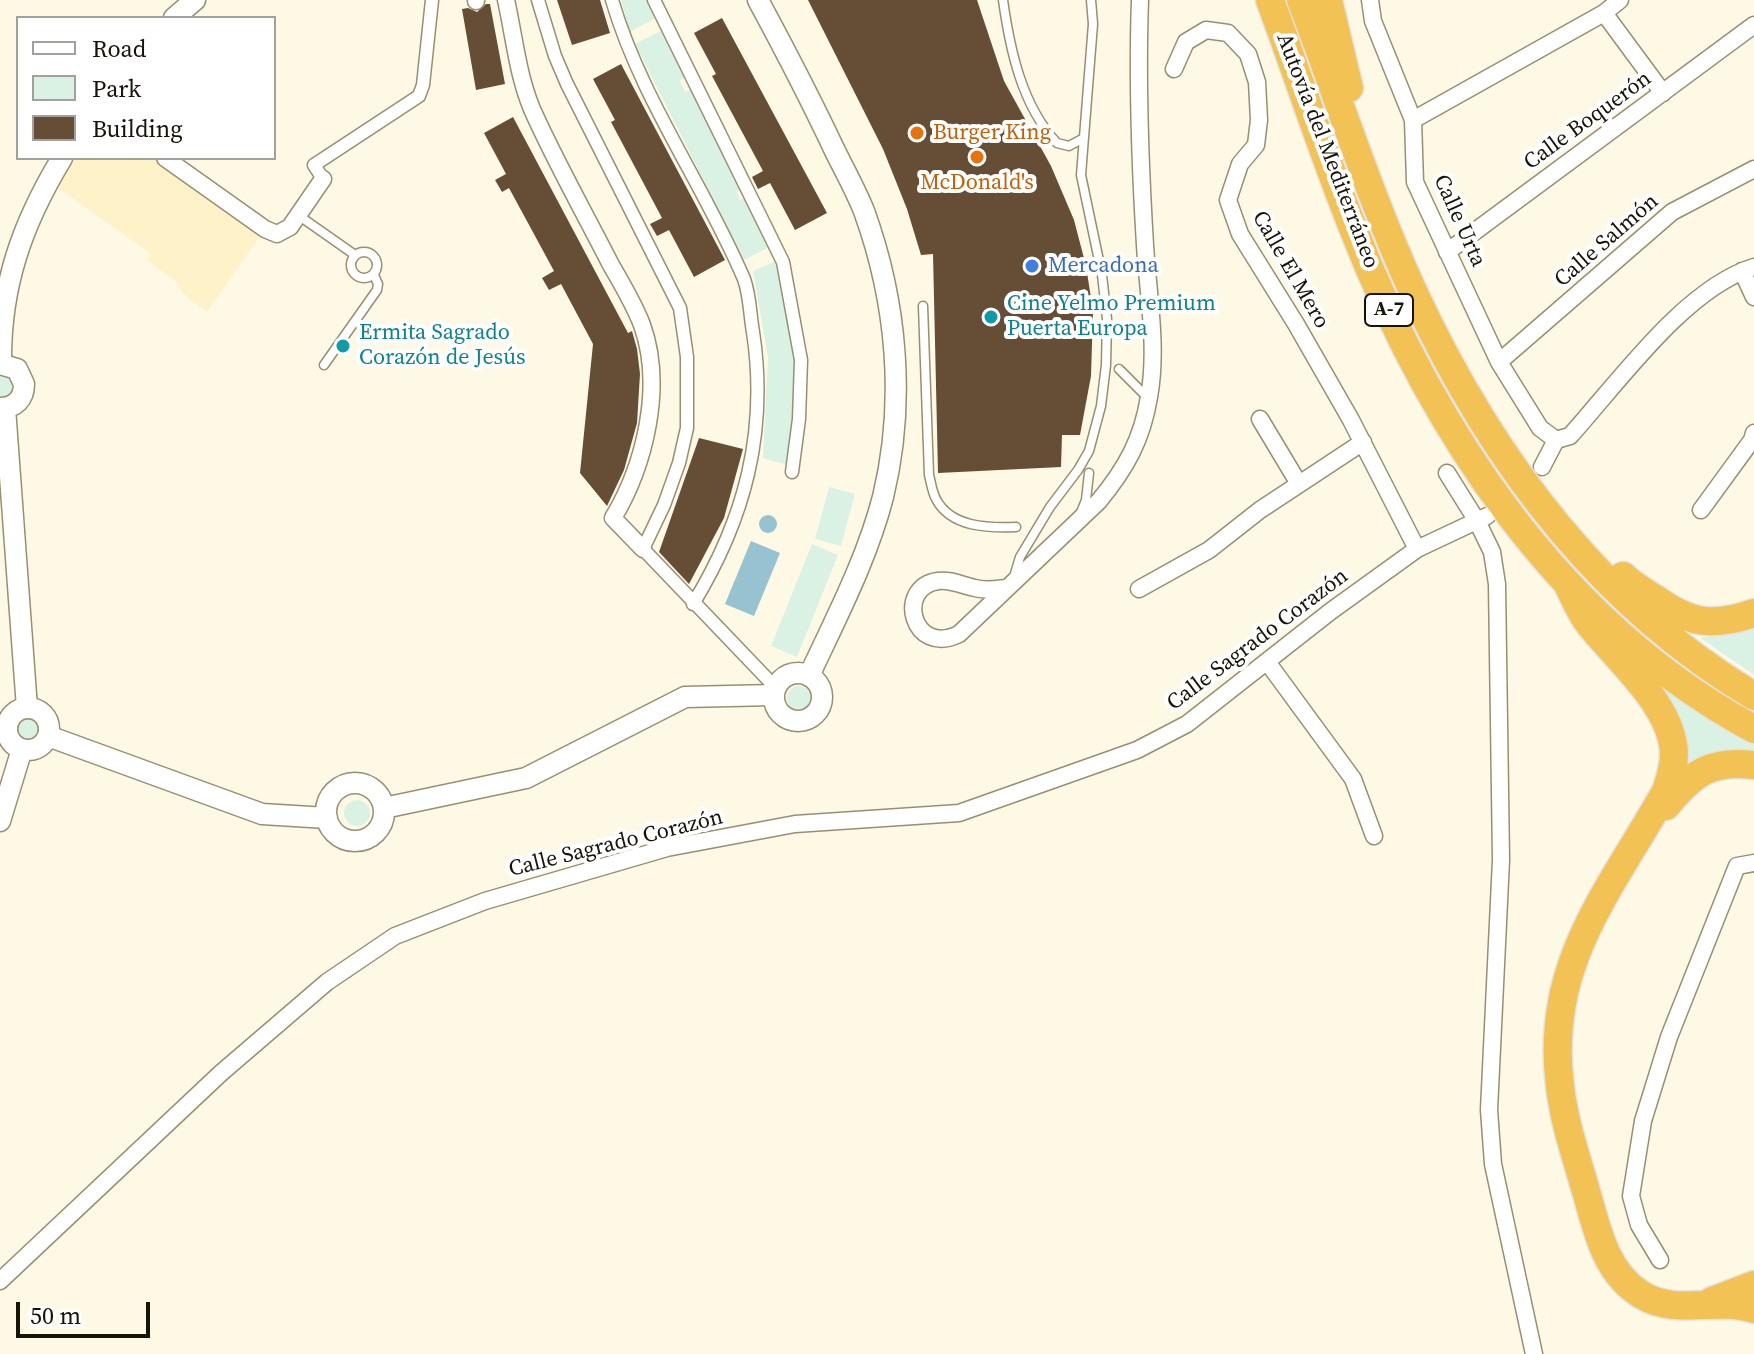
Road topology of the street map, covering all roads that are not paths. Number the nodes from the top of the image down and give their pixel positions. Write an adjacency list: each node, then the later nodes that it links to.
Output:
1 (195, 0): 17 (street)
2 (432, 0): 27 (street)
3 (506, 0): 55 (street)
4 (538, 0): 55 (street)
5 (612, 0): 60 (street)
6 (654, 0): 46 (street)
7 (758, 0): 63 (street)
8 (1003, 0): 22 (lane)
9 (1091, 0): 22 (lane)
10 (1140, 0): 39 (street)
11 (1301, 0): 23 (highway, Autovía del Mediterráneo / A-7)
12 (1328, 0): 23 (highway)
13 (1370, 0): 21 (street, Calle Urta)
14 (1620, 0): 16 (street)
15 (1270, 7): 58 (highway, Autovía del Mediterráneo / A-7)
16 (1604, 13): 20 (street); 21 (street)
17 (176, 16)
18 (1754, 25): 20 (street, Calle Boquerón)
19 (1174, 69): 44 (street, Calle El Mero)
20 (1663, 93): 29 (street, Calle Boquerón)
21 (1413, 120): 29 (street, Calle Urta)
22 (1082, 139): 57 (lane)
23 (1352, 141): 50 (highway, Autovía del Mediterráneo / A-7)
24 (61, 160): 36 (street)
25 (168, 160): 28 (street)
26 (1754, 169): 35 (street, Calle Salmón)
27 (323, 179): 28 (street)
28 (298, 215): 30 (lane)
29 (1447, 252): 35 (street, Calle Urta)
30 (355, 255): 32 (lane); 32 (lane)
31 (1748, 269): 33 (street); 43 (street)
32 (374, 275): 37 (lane)
33 (1754, 297)
34 (923, 306): 54 (lane)
35 (1499, 362): 43 (street, Calle Urta)
36 (0, 364): 40 (street)
37 (324, 365)
38 (1119, 369): 39 (lane)
39 (1149, 399): 53 (street)
40 (2, 408): 66 (street)
41 (1260, 419): 49 (street)
42 (1753, 438): 51 (street)
43 (1556, 440): 45 (street)
44 (1363, 442): 49 (street); 56 (street, Calle El Mero)
45 (1542, 467)
46 (792, 472)
47 (1089, 473): 53 (lane)
48 (1447, 473): 52 (street)
49 (1299, 484): 59 (street)
50 (1535, 499): 61 (highway); 65 (highway, Autovía del Mediterráneo / A-7)
51 (1701, 510)
52 (1482, 519): 56 (street, Calle Sagrado Corazón); 82 (street)
53 (1077, 521): 57 (street)
54 (1016, 527)
55 (643, 549): 60 (street)
56 (1417, 549): 62 (street, Calle Sagrado Corazón)
57 (1009, 585): 57 (street)
58 (1569, 587): 67 (highway, Autovía del Mediterráneo / A-7); 75 (highway)
59 (1139, 589)
60 (693, 604): 64 (street)
61 (1754, 613)
62 (1268, 663): 74 (street); 78 (street, Calle Sagrado Corazón)
63 (809, 676): 64 (street); 64 (street)
64 (775, 692): 71 (street)
65 (1754, 696)
66 (27, 708): 68 (street); 69 (street)
67 (1754, 729)
68 (48, 736): 69 (street); 72 (street)
69 (22, 749): 73 (street)
70 (1754, 765): 75 (highway)
71 (384, 808): 72 (street); 72 (street)
72 (327, 818)
73 (0, 821)
74 (1374, 836)
75 (1627, 857): 80 (highway)
76 (1754, 863): 77 (street)
77 (1660, 1260)
78 (0, 1281)
79 (1754, 1285): 80 (highway)
80 (1700, 1304): 81 (highway)
81 (1754, 1309)
82 (1534, 1354)

